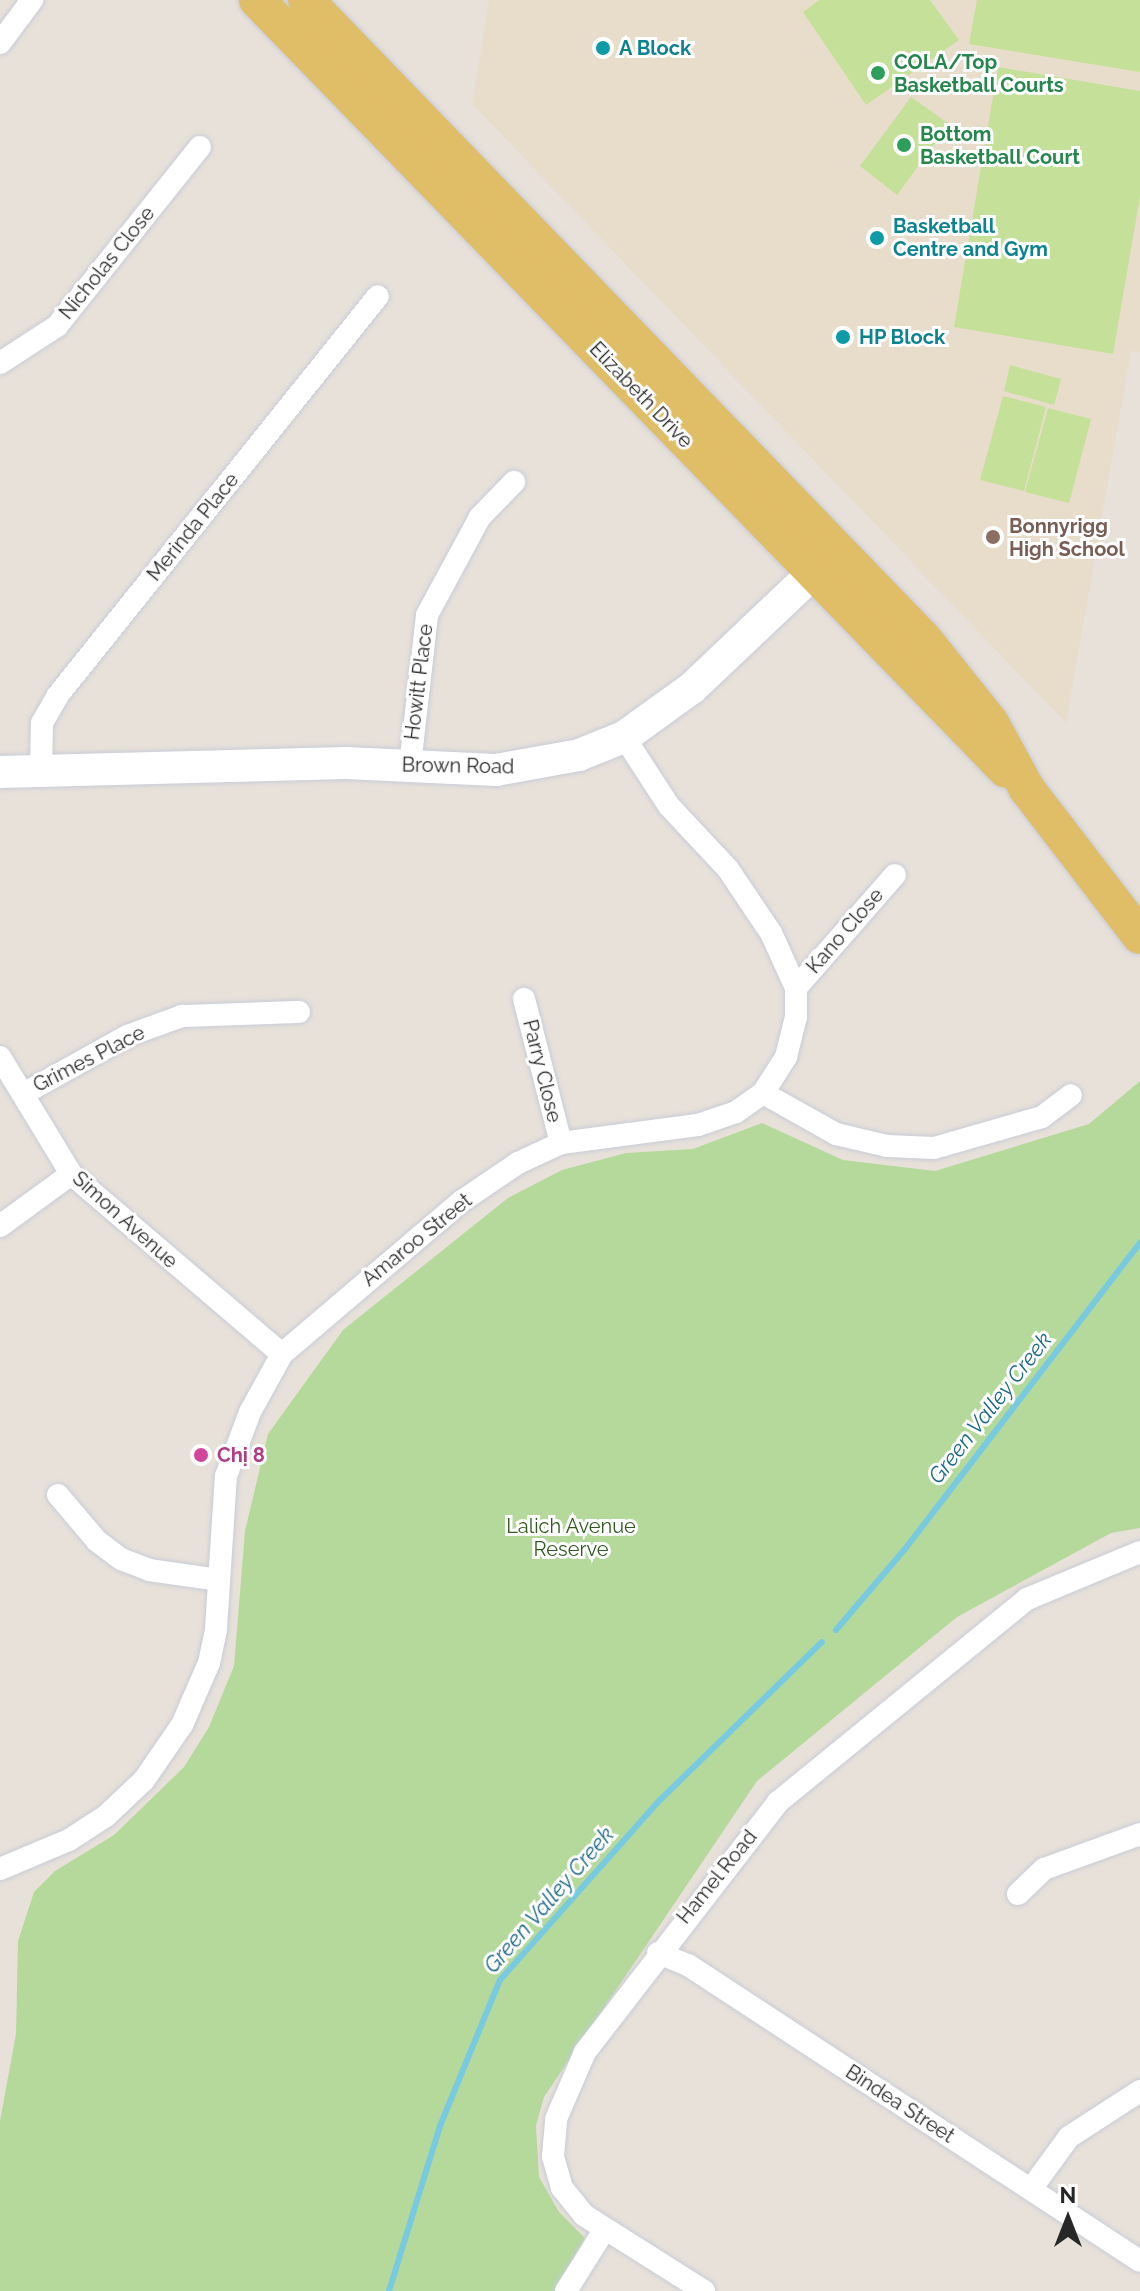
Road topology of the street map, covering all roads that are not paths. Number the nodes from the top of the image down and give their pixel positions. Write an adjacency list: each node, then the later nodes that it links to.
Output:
1 (32, 0): 4 (street)
2 (257, 0): 10 (main road, Elizabeth Drive)
3 (306, 0): 9 (main road, Elizabeth Drive)
4 (0, 43)
5 (200, 147): 7 (street, Nicholas Close)
6 (378, 296): 13 (street, Merinda Place)
7 (0, 363)
8 (514, 482): 12 (street, Howitt Place)
9 (839, 548): 10 (street, Brown Road); 15 (main road, Elizabeth Drive)
10 (813, 573): 11 (street, Brown Road); 15 (main road, Elizabeth Drive)
11 (624, 737): 12 (street, Brown Road); 18 (street, Amaroo Street)
12 (410, 765): 13 (street, Brown Road)
13 (41, 770): 14 (street, Brown Road)
14 (0, 772)
15 (1027, 789): 17 (main road, Elizabeth Drive)
16 (895, 875): 18 (street, Kano Close)
17 (1140, 936)
18 (796, 988): 22 (street, Amaroo Street)
19 (524, 999): 25 (street, Parry Close)
20 (299, 1012): 23 (street, Grimes Place)
21 (0, 1057): 23 (street, Simon Avenue)
22 (763, 1093): 24 (street); 25 (street, Amaroo Street)
23 (23, 1094): 26 (street, Simon Avenue)
24 (1071, 1095)
25 (561, 1143): 28 (street, Amaroo Street)
26 (71, 1174): 27 (street); 28 (street, Simon Avenue)
27 (0, 1226)
28 (282, 1354): 31 (street, Amaroo Street)
29 (58, 1495): 31 (street)
30 (1140, 1552): 35 (street, Hamel Road)
31 (218, 1580): 33 (street, Amaroo Street)
32 (1140, 1834): 34 (street)
33 (0, 1869)
34 (1018, 1894)
35 (658, 1953): 37 (street, Bindea Street); 38 (street, Hamel Road)
36 (1140, 2091): 37 (street)
37 (1031, 2189): 39 (street, Bindea Street)
38 (605, 2229): 40 (street); 41 (street, Hamel Road)
39 (1140, 2261)
40 (566, 2291)
41 (704, 2291)

